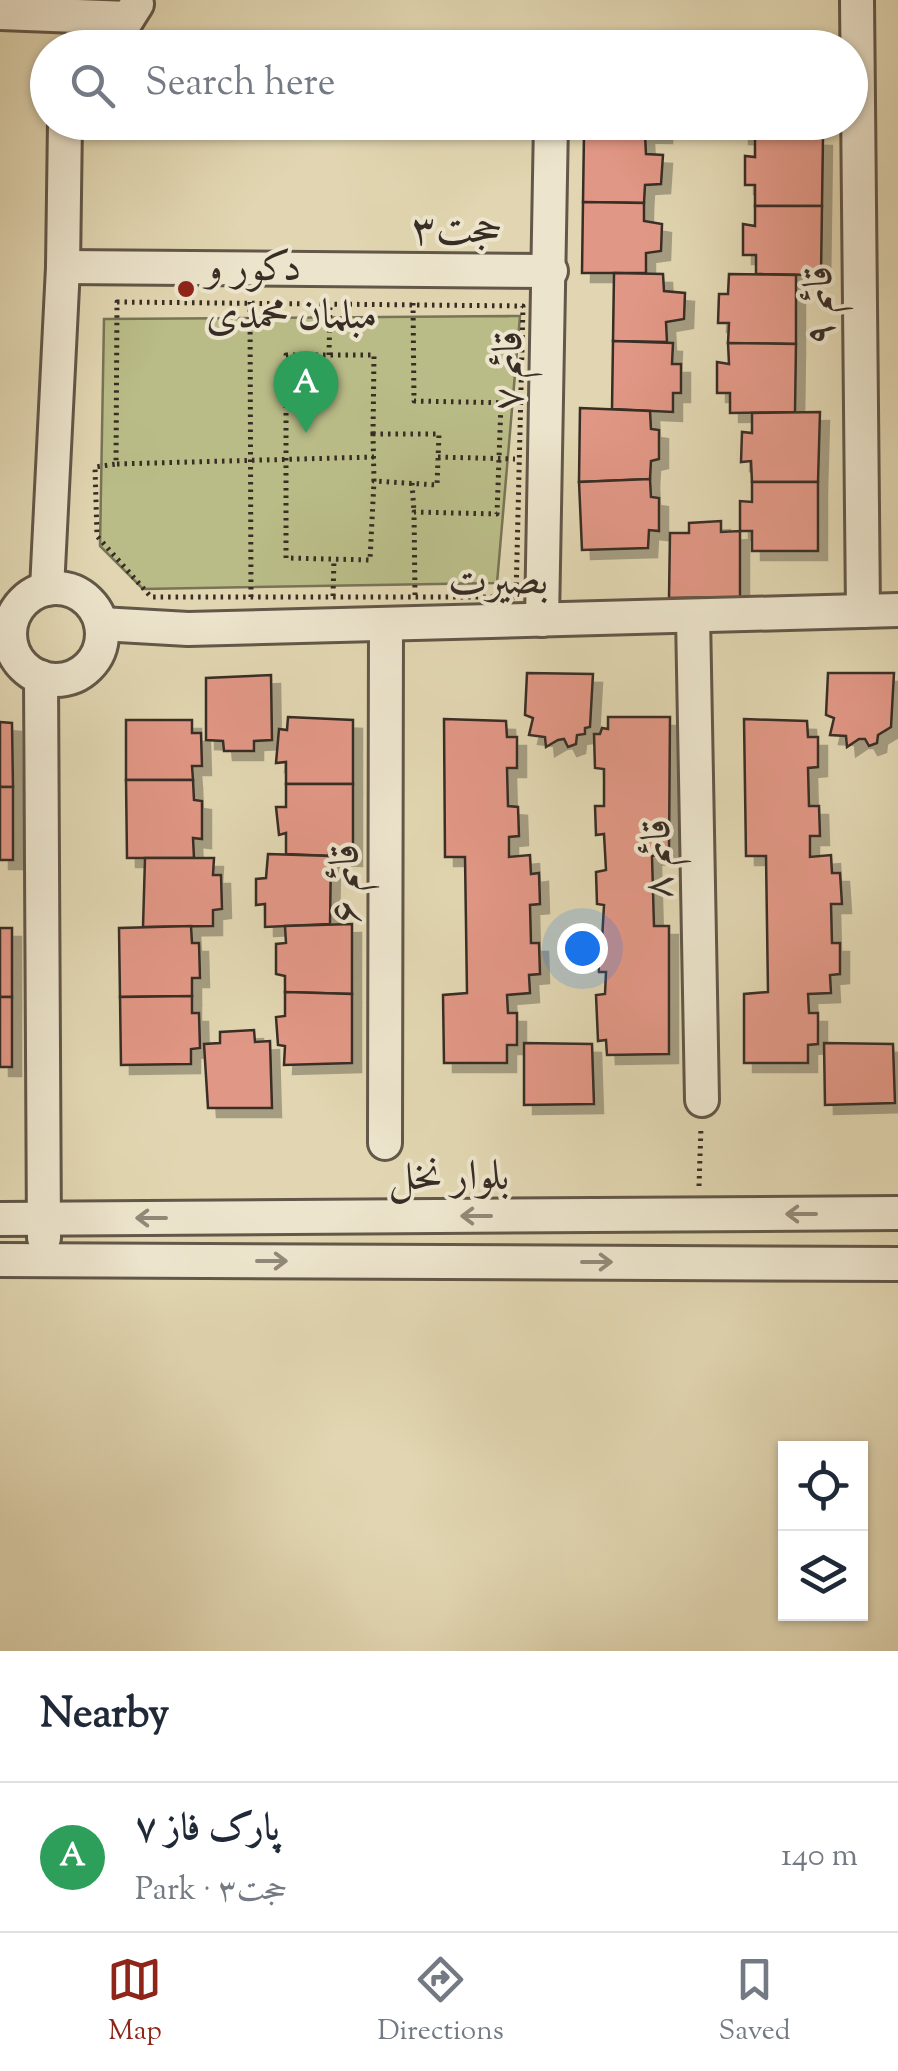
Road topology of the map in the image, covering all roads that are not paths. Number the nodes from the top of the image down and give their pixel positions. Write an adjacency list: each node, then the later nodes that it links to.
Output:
1 (856, 0): 4 (street, قائم ۹)
2 (134, 9): 3 (street)
3 (0, 13)
4 (856, 30)
5 (64, 140): 8 (street)
6 (552, 140): 9 (street, قائم ۷)
7 (857, 140): 12 (street, قائم ۹)
8 (63, 267): 9 (street, حجت۳); 10 (street)
9 (551, 270): 15 (street, قائم ۷)
10 (47, 588): 16 (street); 17 (street)
11 (898, 610): 12 (street, بصیرت)
12 (862, 611): 14 (street, بصیرت)
13 (405, 616): 15 (street, بصیرت); 16 (street, بصیرت); 20 (street, قائم ۶)
14 (692, 616): 15 (street, بصیرت); 19 (street, قائم ۸)
15 (542, 620)
16 (101, 624): 18 (street)
17 (5, 642): 18 (street)
18 (41, 677): 23 (street)
19 (702, 1100)
20 (385, 1144)
21 (898, 1213): 23 (street, بلوار نخل, one-way to 23)
22 (0, 1219): 23 (street, بلوار نخل)
23 (43, 1219): 25 (street)
24 (0, 1260): 25 (street, بلوار نخل)
25 (46, 1260): 26 (street, بلوار نخل, one-way to 26)
26 (898, 1264)

